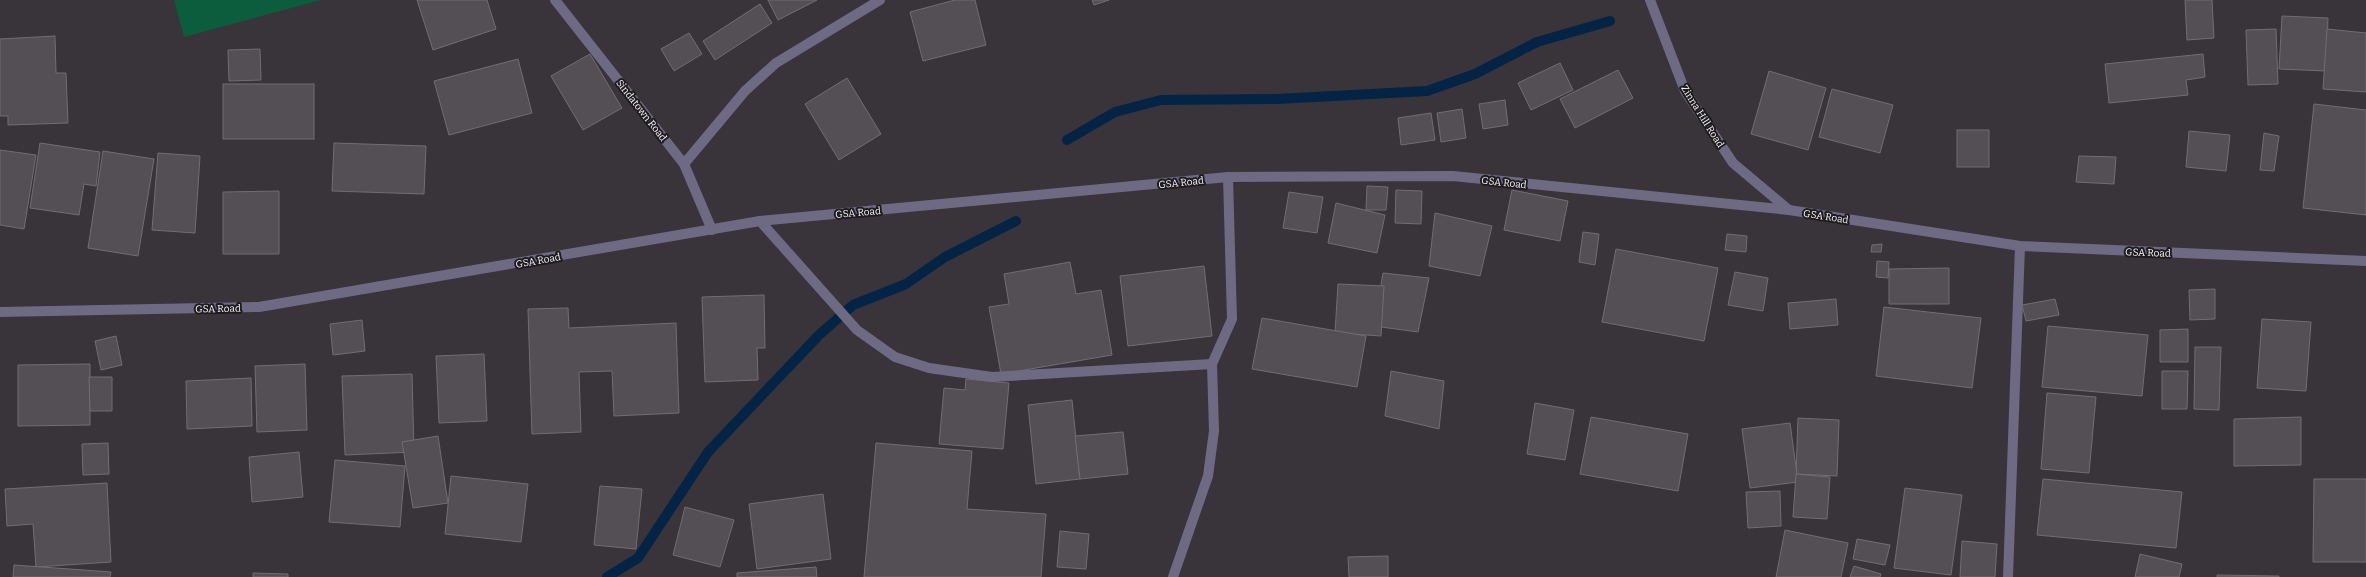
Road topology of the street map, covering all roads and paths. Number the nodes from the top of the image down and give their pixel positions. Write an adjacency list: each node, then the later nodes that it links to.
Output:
1 (555, 0): 4 (street, Sindatown Road)
2 (880, 0): 4 (street)
3 (1650, 0): 6 (street, Zinna Hill Road)
4 (684, 164): 8 (street, Sindatown Road)
5 (1228, 177): 6 (street, GSA Road); 7 (street, GSA Road); 12 (street)
6 (1788, 210): 9 (street, GSA Road)
7 (760, 221): 8 (street, GSA Road); 12 (street)
8 (712, 230): 11 (street, GSA Road)
9 (2020, 246): 10 (street, GSA Road); 14 (street)
10 (2366, 261)
11 (0, 312)
12 (1212, 364): 13 (street)
13 (1173, 577)
14 (2008, 577)

